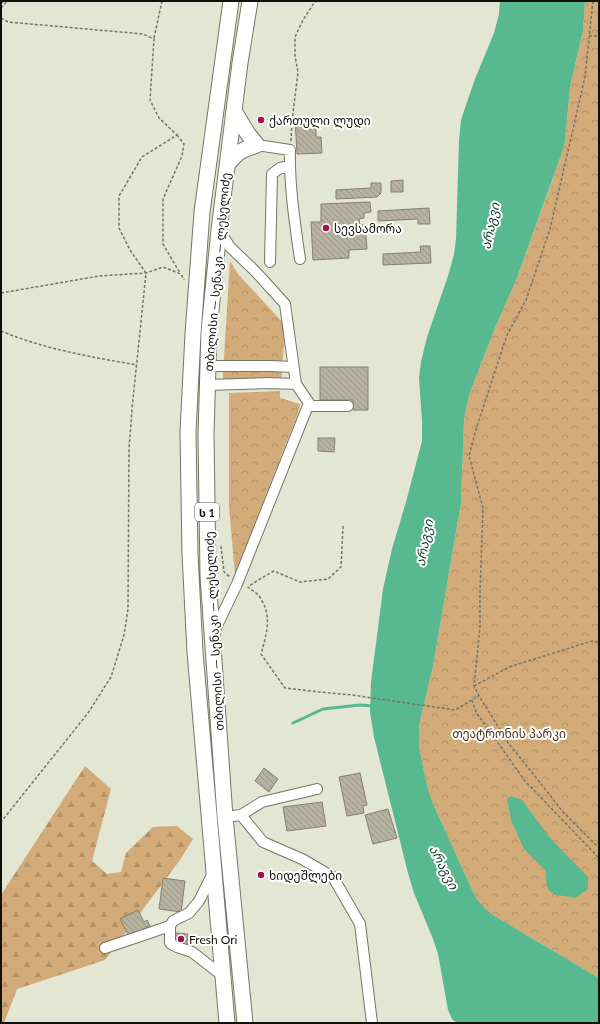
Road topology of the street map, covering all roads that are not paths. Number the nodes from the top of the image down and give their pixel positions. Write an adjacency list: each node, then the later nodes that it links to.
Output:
1 (231, 1): 20 (highway, თბილისი — სენაკი — ლესელიძე / ს 1)
2 (250, 1): 3 (highway, თბილისი — სენაკი — ლესელიძე / ს 1)
3 (234, 111): 4 (highway); 5 (highway, თბილისი — სენაკი — ლესელიძე / ს 1)
4 (257, 145): 5 (highway); 6 (lane)
5 (228, 164): 7 (highway, თბილისი — სენაკი — ლესელიძე / ს 1)
6 (290, 166): 8 (lane); 9 (lane)
7 (219, 230): 10 (highway, თბილისი — სენაკი — ლესელიძე / ს 1); 11 (lane)
8 (300, 259)
9 (270, 262)
10 (208, 366): 11 (lane); 12 (highway, თბილისი — სენაკი — ლესელიძე / ს 1)
11 (293, 367): 13 (lane)
12 (207, 384): 13 (lane); 16 (highway, თბილისი — სენაკი — ლესელიძე / ს 1)
13 (296, 384): 14 (lane)
14 (309, 404): 15 (lane); 16 (lane)
15 (348, 406)
16 (213, 634): 19 (highway, თბილისი — სენაკი — ლესელიძე / ს 1)
17 (317, 789): 18 (lane)
18 (241, 815): 19 (lane); 26 (lane)
19 (225, 817): 25 (highway, თბილისი — სენაკი — ლესელიძე / ს 1)
20 (214, 872): 21 (lane); 23 (highway, თბილისი — სენაკი — ლესელიძე / ს 1)
21 (170, 926): 22 (lane); 23 (lane)
22 (105, 948)
23 (223, 976): 24 (highway, თბილისი — სენაკი — ლესელიძე / ს 1)
24 (227, 1023)
25 (245, 1023)
26 (372, 1023)

